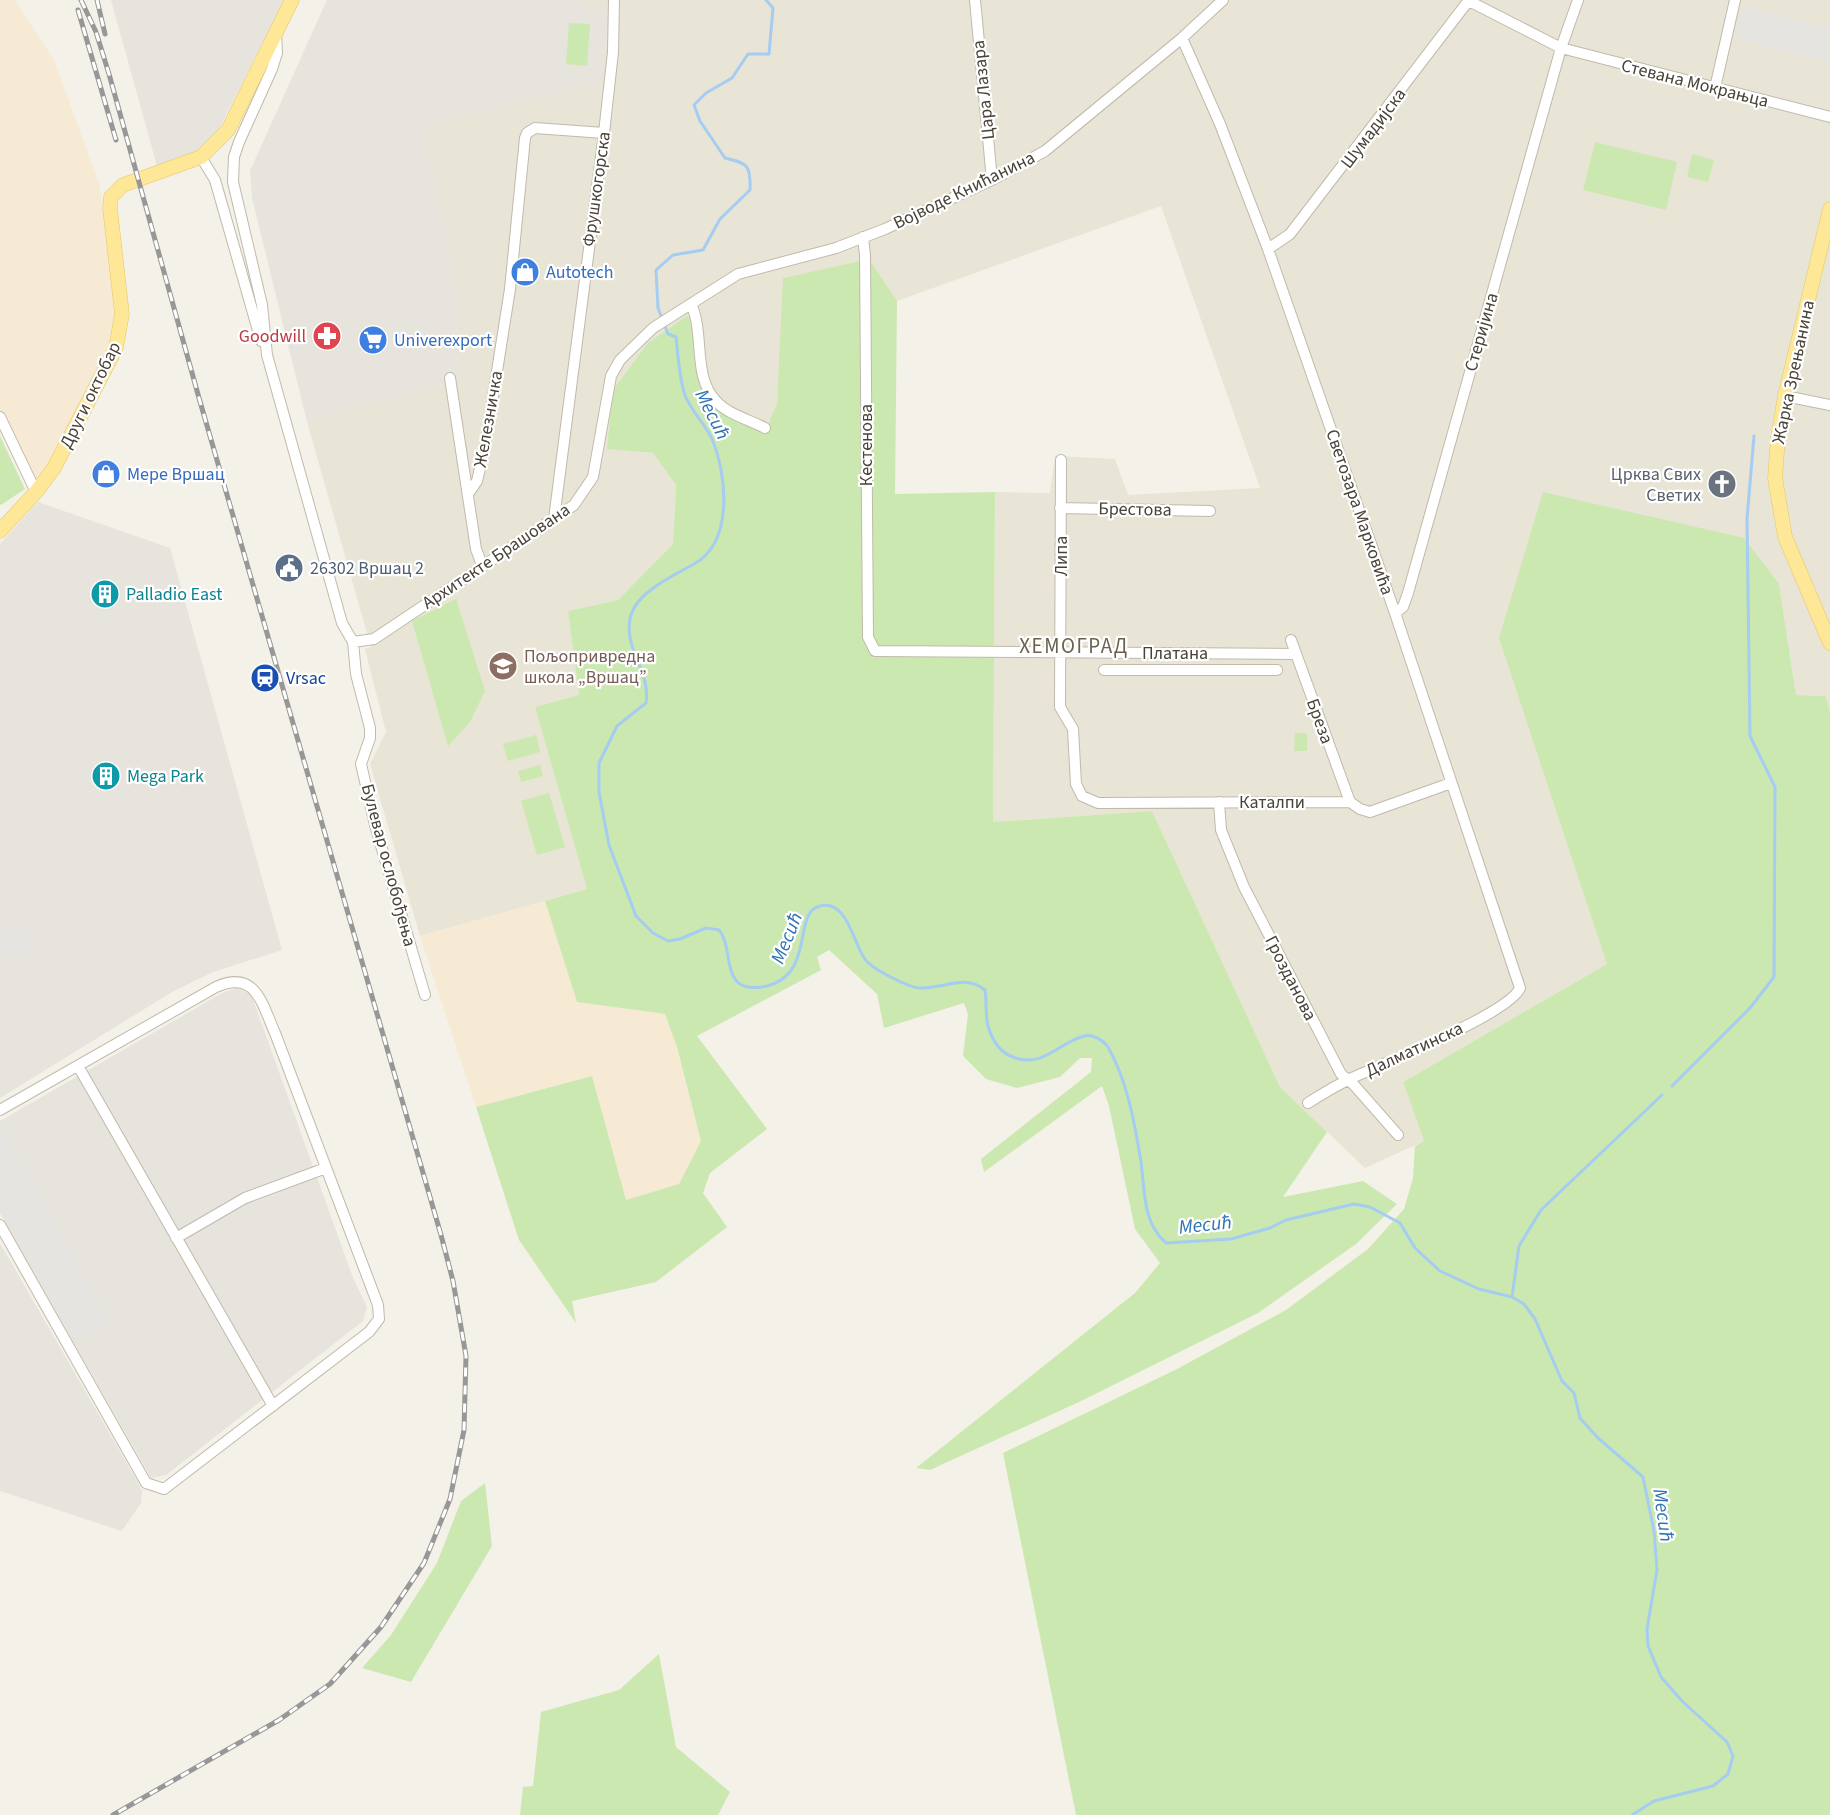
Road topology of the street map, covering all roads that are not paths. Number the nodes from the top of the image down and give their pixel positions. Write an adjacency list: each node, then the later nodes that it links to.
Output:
1 (292, 0): 8 (main road, Други октобар)
2 (614, 0): 13 (street, Фрушкогорска)
3 (975, 0): 15 (street, Цара Лазара)
4 (1223, 0): 9 (street, Војводе Книћанина)
5 (1469, 0): 10 (street); 18 (street, Шумадијска)
6 (1578, 0): 10 (street, Стеријина)
7 (1735, 0): 11 (street)
8 (276, 33): 14 (main road, Други октобар); 19 (street, Булевар ослобођења)
9 (1182, 38): 15 (street, Војводе Книћанина); 18 (street, Светозара Марковића)
10 (1561, 48): 11 (street, Стевана Мокрањца); 38 (street, Стеријина)
11 (1715, 88): 12 (street, Стевана Мокрањца)
12 (1830, 117)
13 (604, 133): 32 (street, Железничка); 35 (street, Фрушкогорска)
14 (201, 157): 20 (street, Булевар ослобођења); 31 (main road, Други октобар)
15 (992, 180): 17 (street, Војводе Книћанина)
16 (1830, 209): 26 (main road, Жарка Зрењанина)
17 (862, 237): 21 (street, Војводе Книћанина); 42 (street, Кестенова)
18 (1268, 249): 38 (street, Светозара Марковића)
19 (258, 287): 20 (street); 23 (street, Булевар ослобођења)
20 (248, 298): 23 (street, Булевар ослобођења); 24 (street, Булевар ослобођења)
21 (691, 304): 22 (street, Војводе Книћанина); 29 (street)
22 (669, 319): 35 (street, Архитекте Брашована)
23 (264, 321): 24 (street, Булевар ослобођења)
24 (267, 355): 41 (street, Булевар ослобођења)
25 (450, 378): 32 (street)
26 (1785, 396): 27 (street); 39 (main road, Жарка Зрењанина)
27 (1830, 405)
28 (0, 417): 31 (street)
29 (765, 428)
30 (1061, 460): 33 (street, Липа)
31 (36, 492): 36 (main road, Други октобар)
32 (468, 494): 37 (street)
33 (1060, 508): 34 (street, Брестова); 43 (street, Липа)
34 (1210, 511)
35 (554, 519): 37 (street, Архитекте Брашована)
36 (0, 531)
37 (482, 565): 41 (street, Архитекте Брашована)
38 (1395, 614): 49 (street, Светозара Марковића)
39 (1829, 639)
40 (1291, 640): 45 (street, Бреза)
41 (354, 642): 54 (street, Булевар ослобођења)
42 (875, 651): 43 (street, Платана)
43 (1061, 653): 44 (street, Платана); 50 (street, Липа)
44 (1221, 653): 45 (street, Платана); 47 (street)
45 (1296, 654): 52 (street, Бреза)
46 (1104, 670): 47 (street)
47 (1221, 670): 48 (street)
48 (1277, 670)
49 (1450, 783): 52 (street, Каталпи); 53 (street, Светозара Марковића)
50 (1086, 799): 51 (street, Каталпи)
51 (1219, 802): 52 (street, Каталпи); 56 (street, Грозданова)
52 (1350, 802)
53 (1519, 991): 56 (street, Далматинска)
54 (425, 995)
55 (78, 1066): 58 (street); 60 (street); 62 (street)
56 (1348, 1080): 57 (street, Далматинска); 59 (street, Грозданова)
57 (1308, 1102)
58 (0, 1110)
59 (1398, 1135)
60 (327, 1168): 62 (street); 63 (street)
61 (0, 1225): 63 (street)
62 (176, 1238): 63 (street)
63 (273, 1406)

